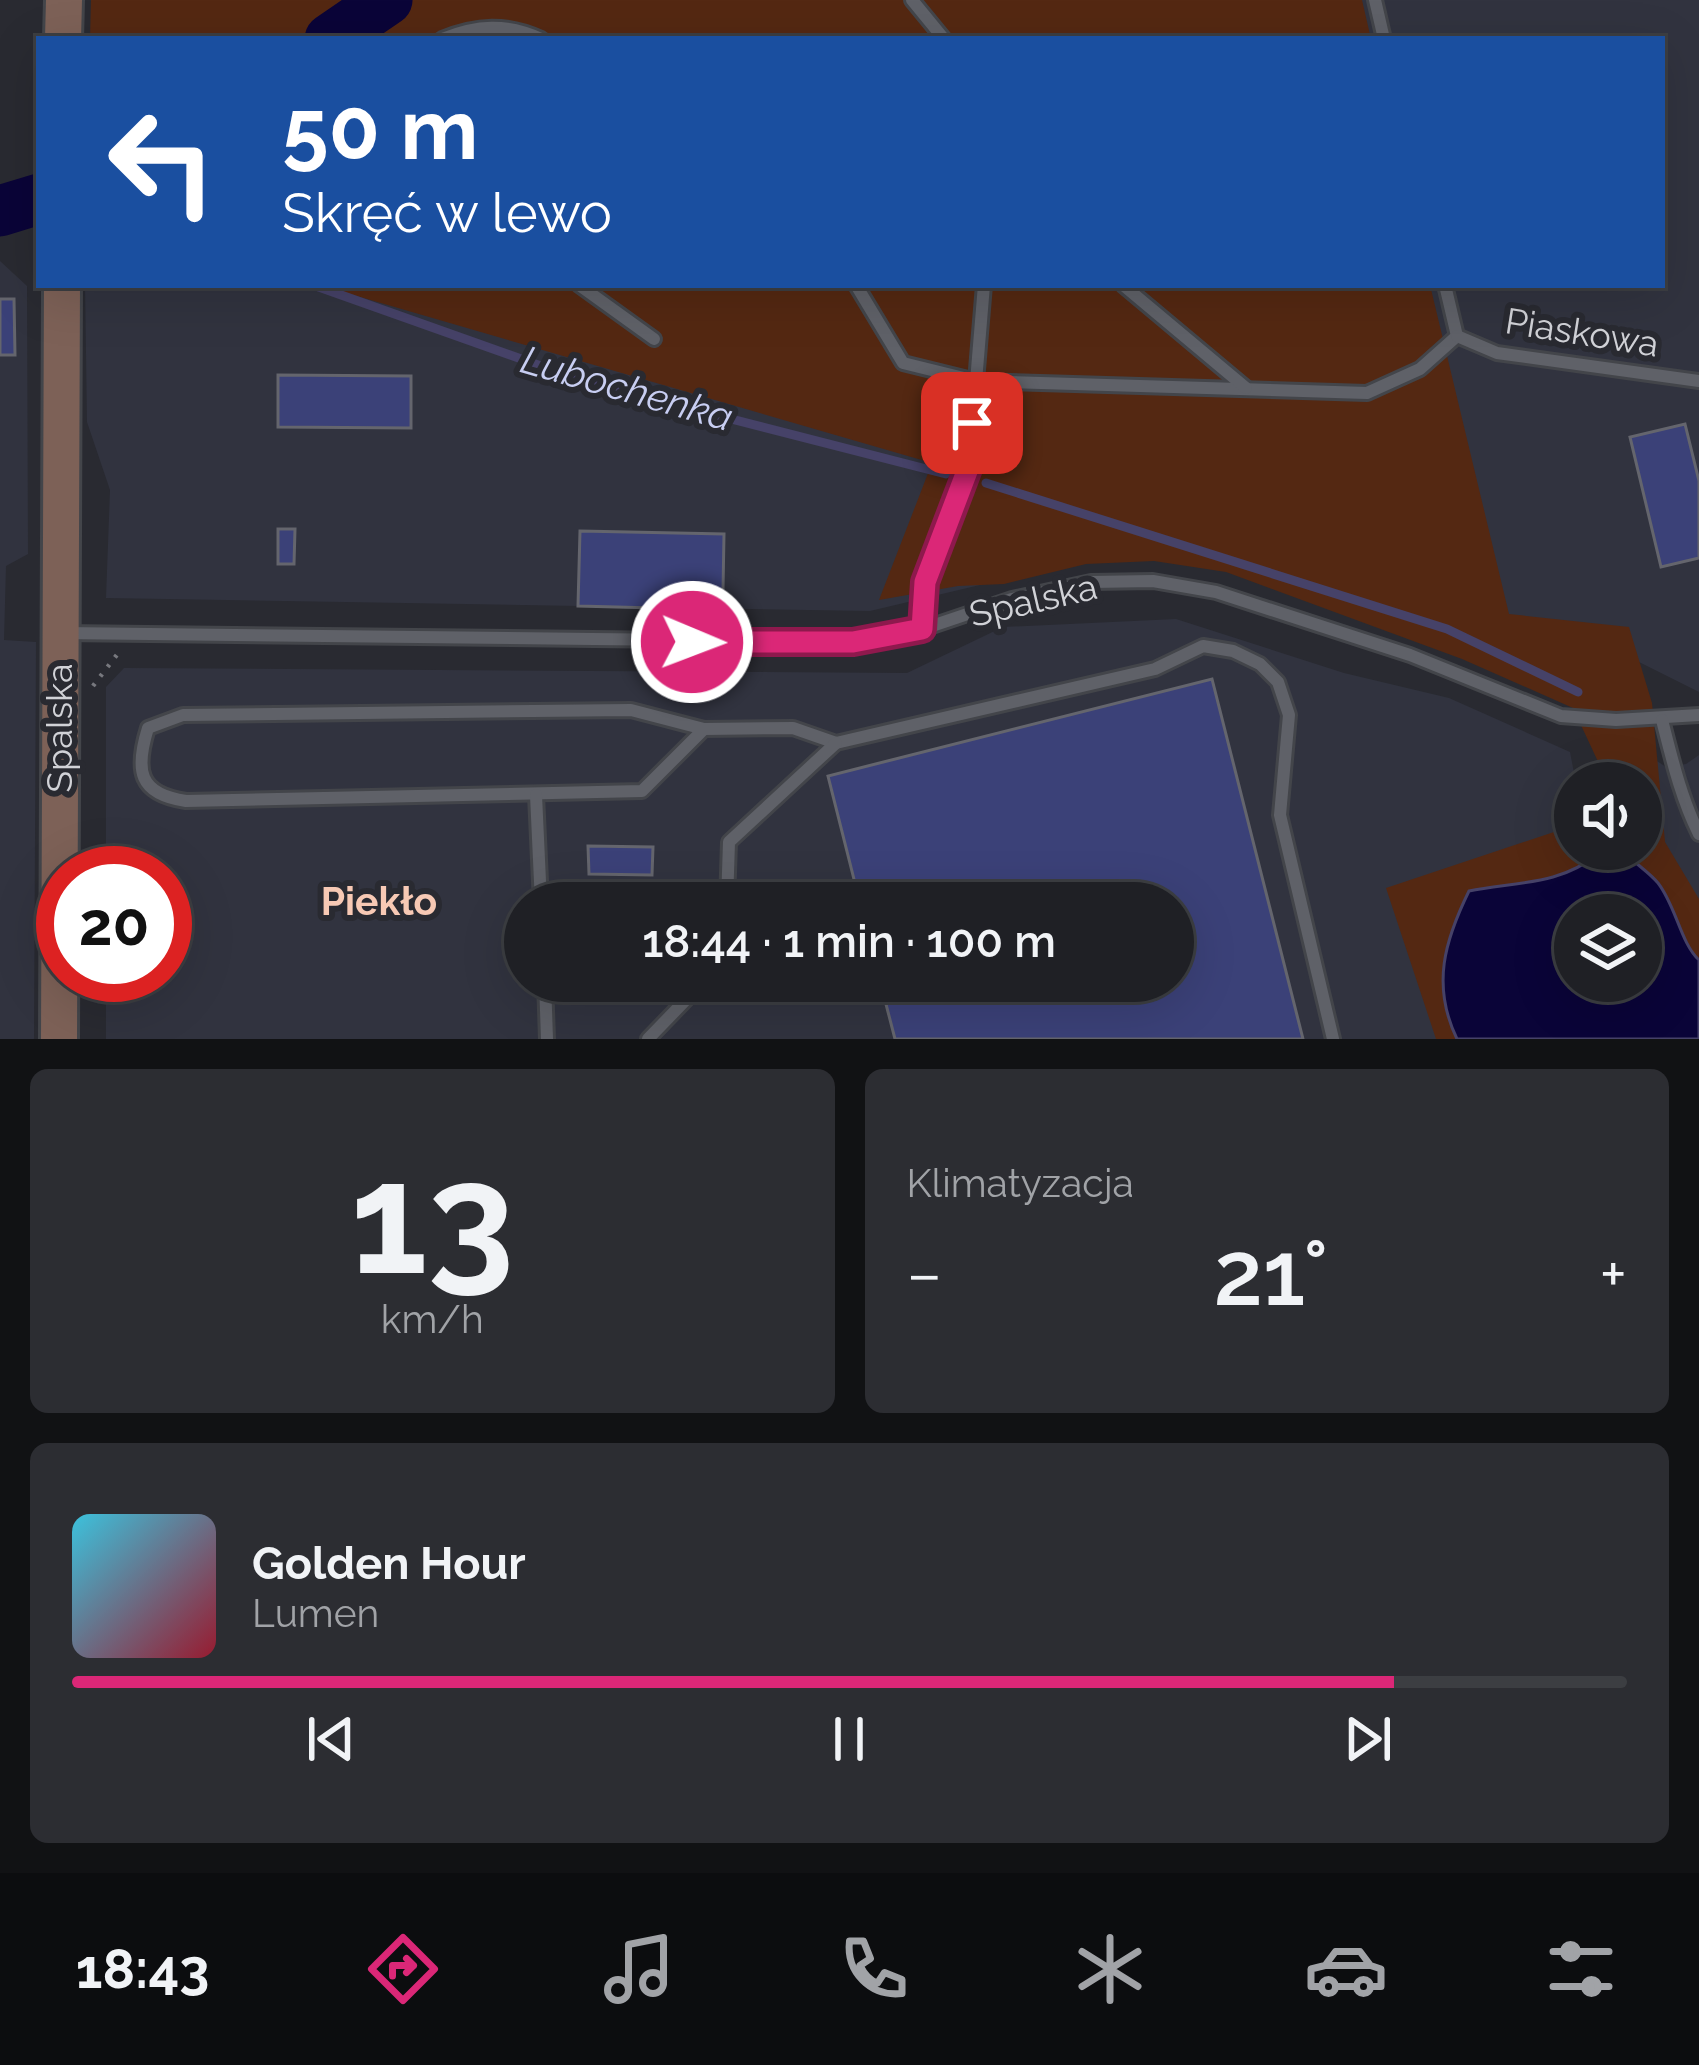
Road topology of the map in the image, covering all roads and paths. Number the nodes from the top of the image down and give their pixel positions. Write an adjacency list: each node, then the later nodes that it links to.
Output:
1 (64, 0): 4 (street)
2 (912, 0): 7 (lane)
3 (1375, 0): 8 (lane)
4 (63, 36)
5 (450, 36): 6 (lane)
6 (535, 36)
7 (942, 36)
8 (1383, 36)
9 (62, 288): 21 (street, Spalska)
10 (583, 288): 16 (lane)
11 (858, 288): 18 (lane)
12 (984, 288): 18 (lane)
13 (1127, 288): 19 (lane)
14 (1445, 288): 15 (lane)
15 (1457, 335): 17 (lane, Piaskowa); 19 (lane)
16 (654, 339)
17 (1699, 380)
18 (976, 381): 19 (lane); 20 (lane)
19 (1246, 388)
20 (922, 629): 21 (lane, Spalska); 23 (lane, Spalska)
21 (60, 633): 32 (street, Spalska)
22 (1699, 715): 23 (lane, Spalska)
23 (1662, 719): 27 (lane)
24 (704, 730): 25 (lane); 26 (lane); 26 (lane)
25 (836, 743): 29 (lane); 35 (lane)
26 (536, 795): 28 (lane)
27 (1699, 834)
28 (540, 882)
29 (728, 882)
30 (545, 1002): 33 (lane)
31 (684, 1002): 34 (lane)
32 (59, 1039)
33 (547, 1039)
34 (649, 1039)
35 (1334, 1039)

